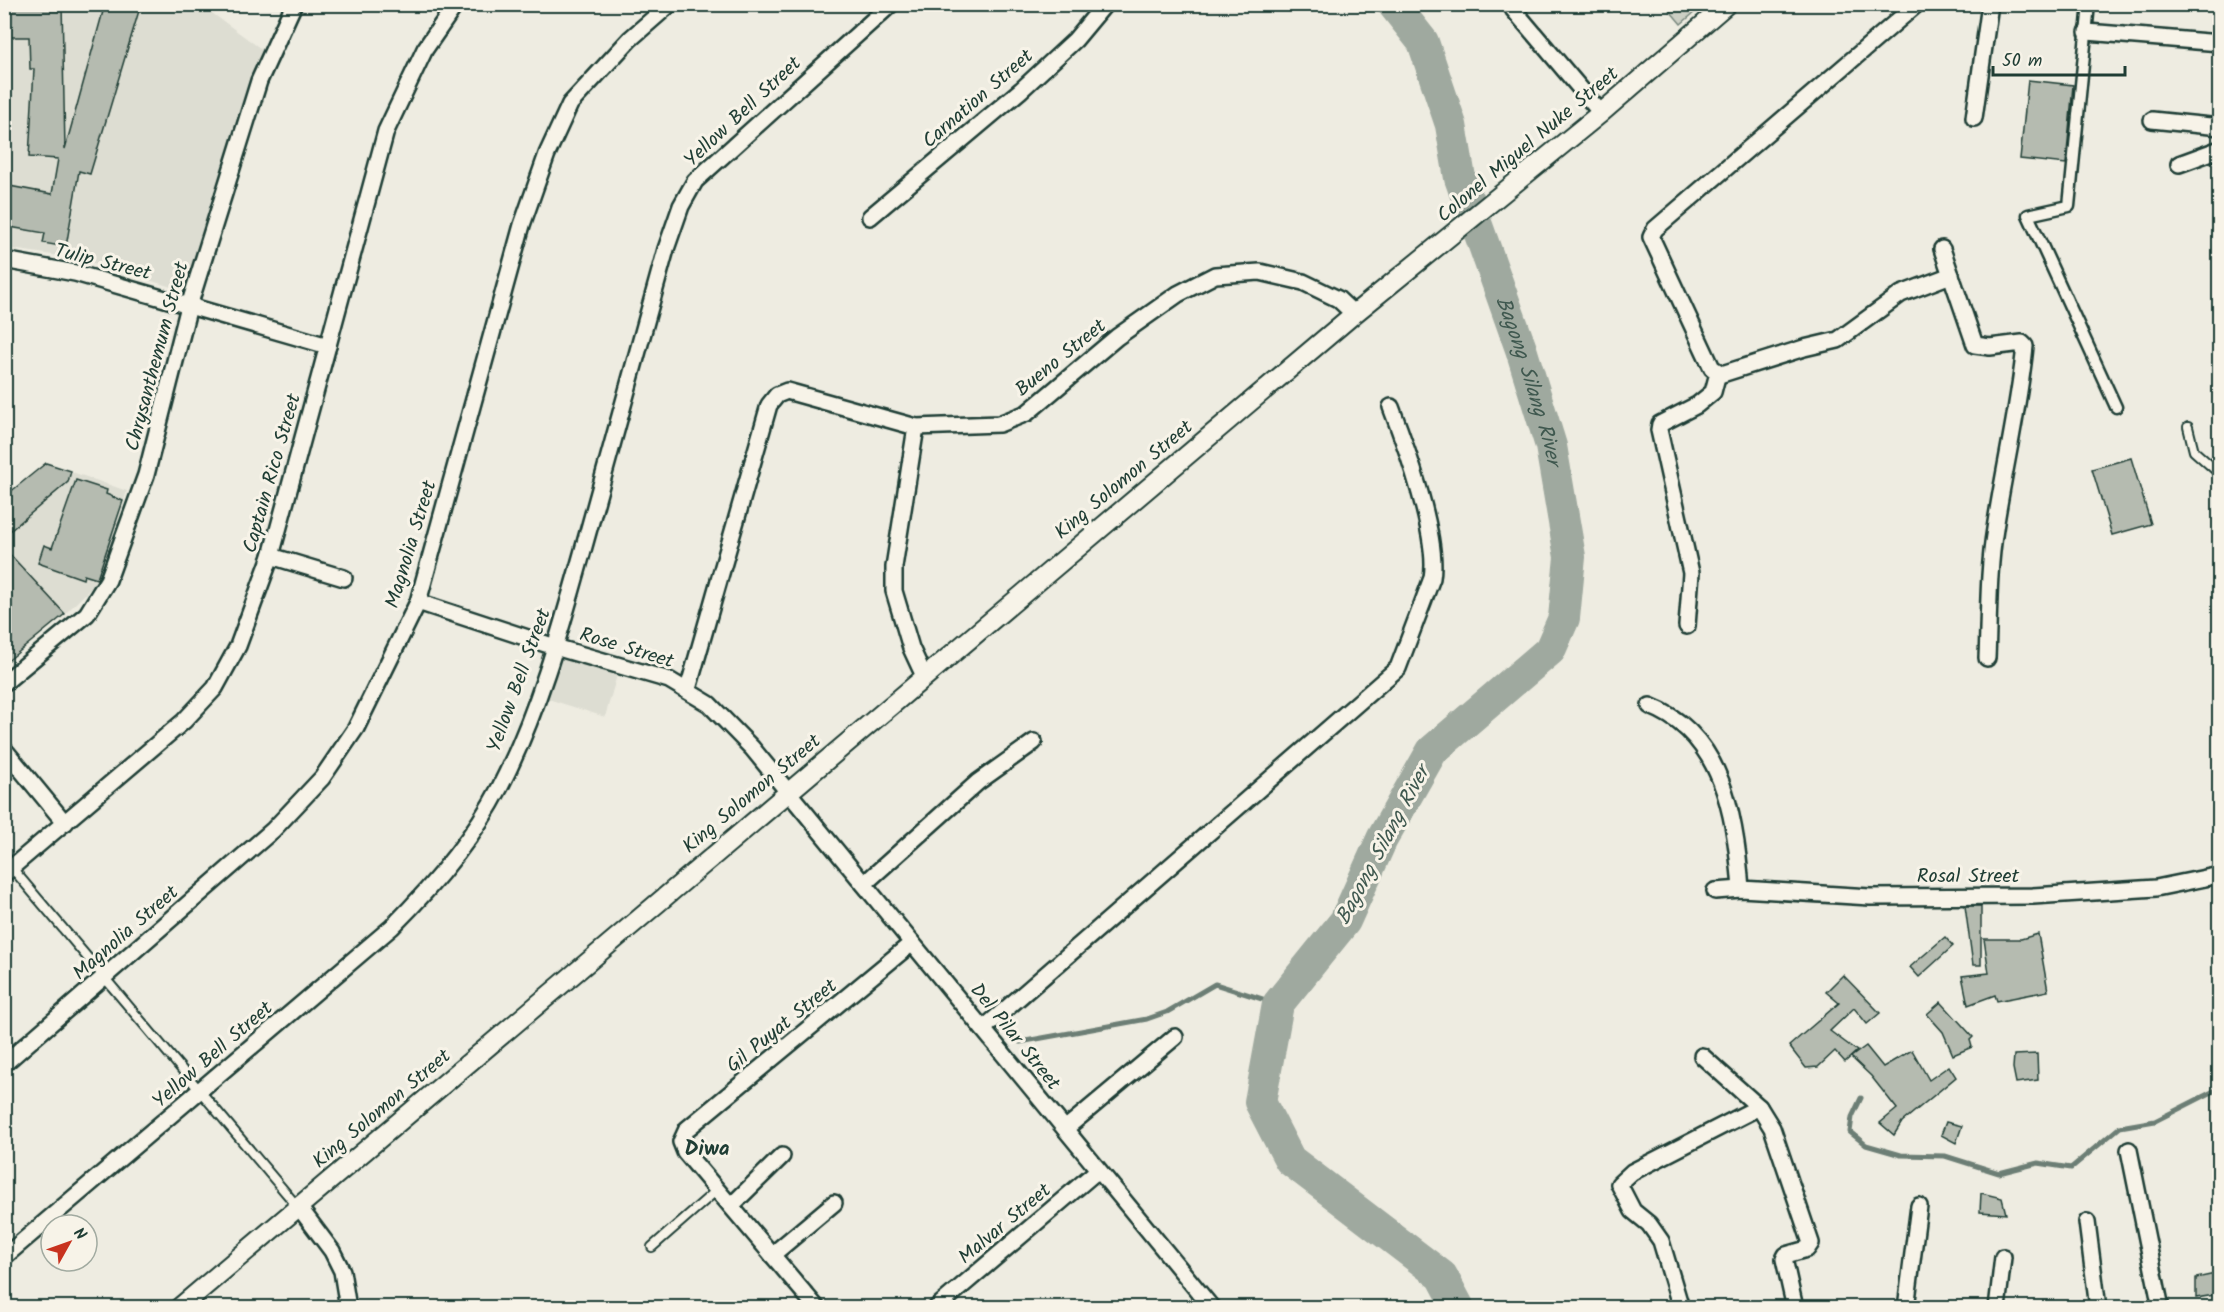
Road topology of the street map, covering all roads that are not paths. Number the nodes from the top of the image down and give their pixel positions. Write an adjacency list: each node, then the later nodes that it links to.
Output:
1 (294, 4): 23 (street, Chrysanthemum Street)
2 (456, 4): 25 (street, Captain Rico Street)
3 (670, 4): 34 (street, Magnolia Street)
4 (891, 4): 36 (street, Yellow Bell Street)
5 (1105, 4): 19 (street, Carnation Street)
6 (1727, 4): 13 (street, Colonel Miguel Nuke Street)
7 (1917, 4): 26 (street)
8 (1990, 4): 14 (street)
9 (2089, 4): 11 (street)
10 (1513, 9): 13 (street)
11 (2086, 32): 12 (street); 28 (street)
12 (2220, 43)
13 (1601, 113): 24 (street, Colonel Miguel Nuke Street)
14 (1974, 118)
15 (2152, 120): 16 (street)
16 (2220, 127)
17 (2220, 149): 18 (street)
18 (2179, 164)
19 (870, 217)
20 (1942, 249): 22 (street)
21 (4, 260): 23 (street, Tulip Street)
22 (1951, 275): 26 (street); 37 (street)
23 (189, 306): 25 (street, Tulip Street); 39 (street, Chrysanthemum Street)
24 (1354, 314): 29 (street, Bueno Street); 38 (street, King Solomon Street)
25 (328, 346): 32 (street, Captain Rico Street)
26 (1718, 373): 35 (street)
27 (1391, 406): 53 (street)
28 (2116, 407)
29 (916, 427): 38 (street); 40 (street, Bueno Street)
30 (2188, 427): 31 (lane)
31 (2220, 474)
32 (271, 556): 33 (street); 45 (street, Captain Rico Street)
33 (344, 578)
34 (418, 602): 36 (street, Rose Street); 52 (street, Magnolia Street)
35 (1687, 626)
36 (555, 647): 40 (street, Rose Street); 57 (street, Yellow Bell Street)
37 (1988, 658)
38 (924, 676): 44 (street, King Solomon Street)
39 (4, 683)
40 (688, 689): 44 (street, Rose Street)
41 (1650, 706): 49 (street)
42 (1035, 742): 48 (street)
43 (4, 749): 45 (street)
44 (787, 791): 48 (street, Del Pilar Street); 67 (street, King Solomon Street)
45 (65, 823): 46 (street, Captain Rico Street)
46 (8, 871): 52 (lane)
47 (2220, 875): 49 (street, Rosal Street)
48 (864, 884): 51 (street, Del Pilar Street)
49 (1741, 889): 50 (street, Rosal Street)
50 (1715, 891)
51 (912, 943): 53 (street, Del Pilar Street); 63 (street, Gil Puyat Street)
52 (105, 978): 56 (street, Magnolia Street); 57 (lane)
53 (983, 1029): 59 (street, Del Pilar Street)
54 (1175, 1037): 59 (street)
55 (1702, 1056): 58 (street)
56 (4, 1064)
57 (200, 1092): 67 (lane); 71 (street, Yellow Bell Street)
58 (1760, 1107): 78 (street); 79 (street)
59 (1065, 1129): 62 (street, Del Pilar Street)
60 (2129, 1150): 83 (street)
61 (782, 1156): 65 (street)
62 (1098, 1170): 76 (street, Malvar Street); 77 (street, Del Pilar Street)
63 (717, 1190): 65 (street); 69 (lane)
64 (834, 1203): 70 (street)
65 (731, 1206): 70 (street)
66 (1919, 1206): 80 (street)
67 (299, 1208): 74 (street, King Solomon Street); 75 (street)
68 (2087, 1222): 82 (street)
69 (652, 1247)
70 (772, 1255): 73 (street)
71 (4, 1257)
72 (2003, 1257): 81 (street)
73 (810, 1305)
74 (179, 1308)
75 (348, 1308)
76 (936, 1308)
77 (1212, 1308)
78 (1681, 1308)
79 (1795, 1308)
80 (1906, 1308)
81 (1997, 1308)
82 (2098, 1308)
83 (2161, 1308)

